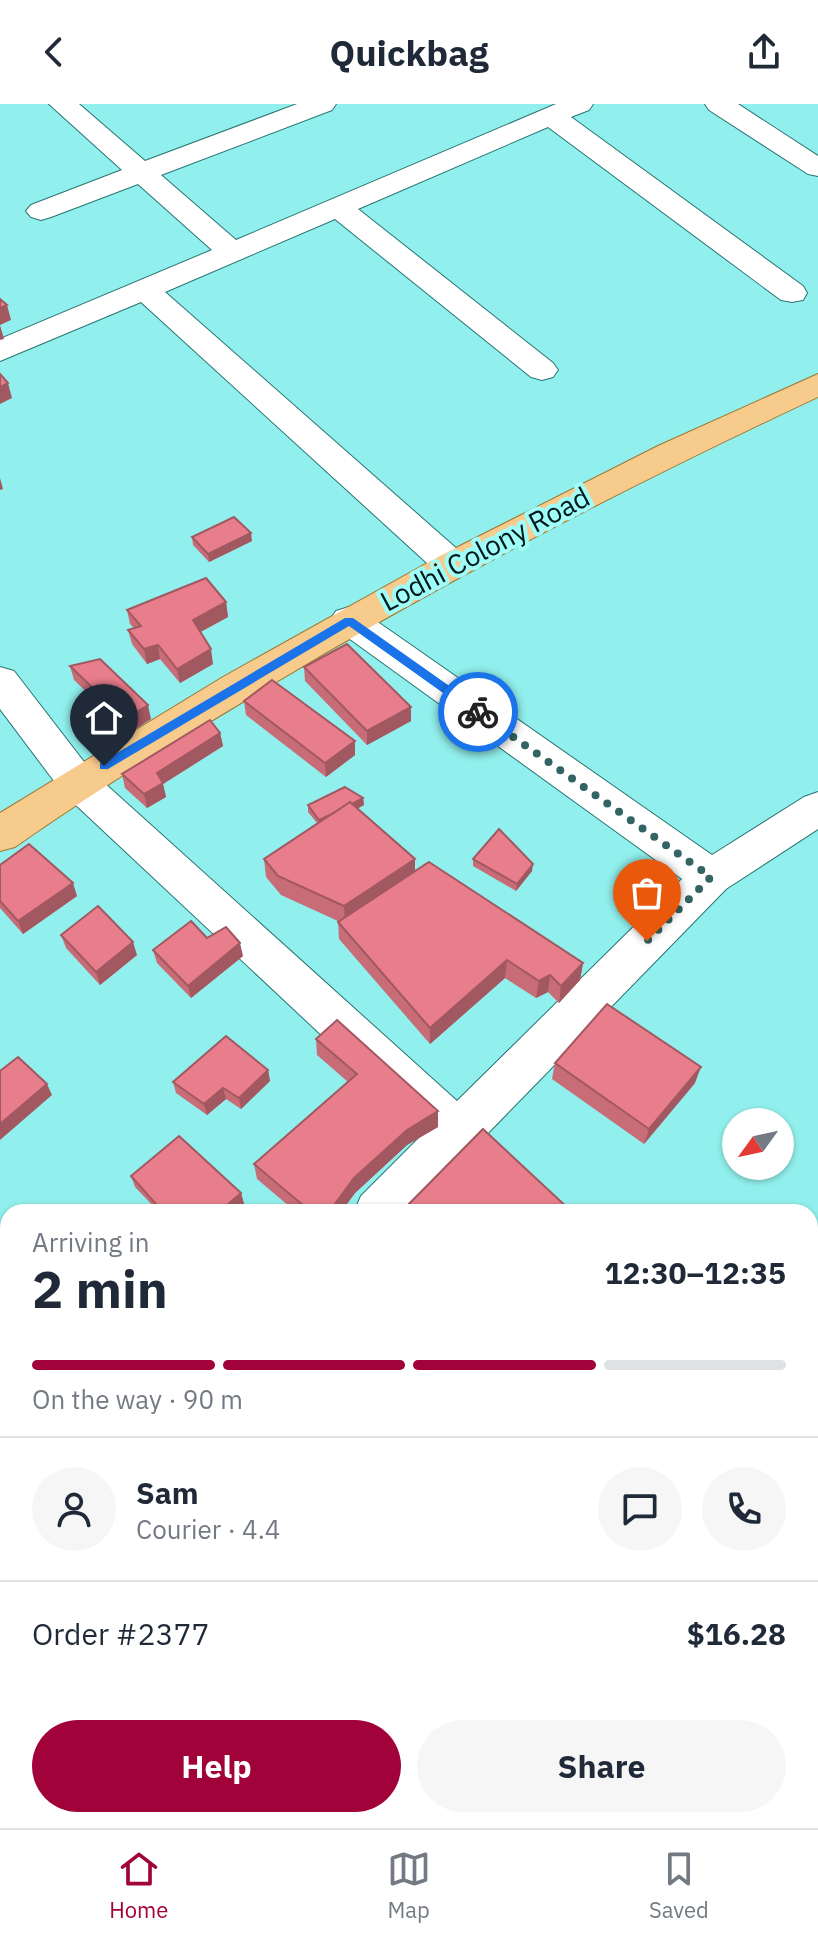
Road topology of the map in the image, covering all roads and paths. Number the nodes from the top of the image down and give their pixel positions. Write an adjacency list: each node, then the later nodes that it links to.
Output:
1 (63, 104): 6 (street)
2 (322, 104): 6 (street)
3 (719, 104): 5 (street)
4 (565, 108): 7 (street); 11 (street)
5 (818, 168)
6 (141, 173): 8 (street); 9 (street)
7 (337, 206): 9 (street); 13 (street)
8 (41, 211)
9 (231, 251): 10 (street)
10 (143, 288): 12 (street); 15 (street)
11 (792, 293)
12 (0, 351)
13 (542, 370)
14 (818, 384): 15 (main road, Lodhi Colony Road)
15 (452, 565): 16 (main road, Lodhi Colony Road)
16 (349, 620): 18 (main road, Lodhi Colony Road); 21 (street)
17 (0, 681): 18 (street)
18 (77, 782): 20 (main road, Lodhi Colony Road); 22 (street)
19 (818, 808): 21 (street)
20 (0, 835)
21 (711, 877): 22 (street)
22 (458, 1132): 23 (street)
23 (386, 1204)

